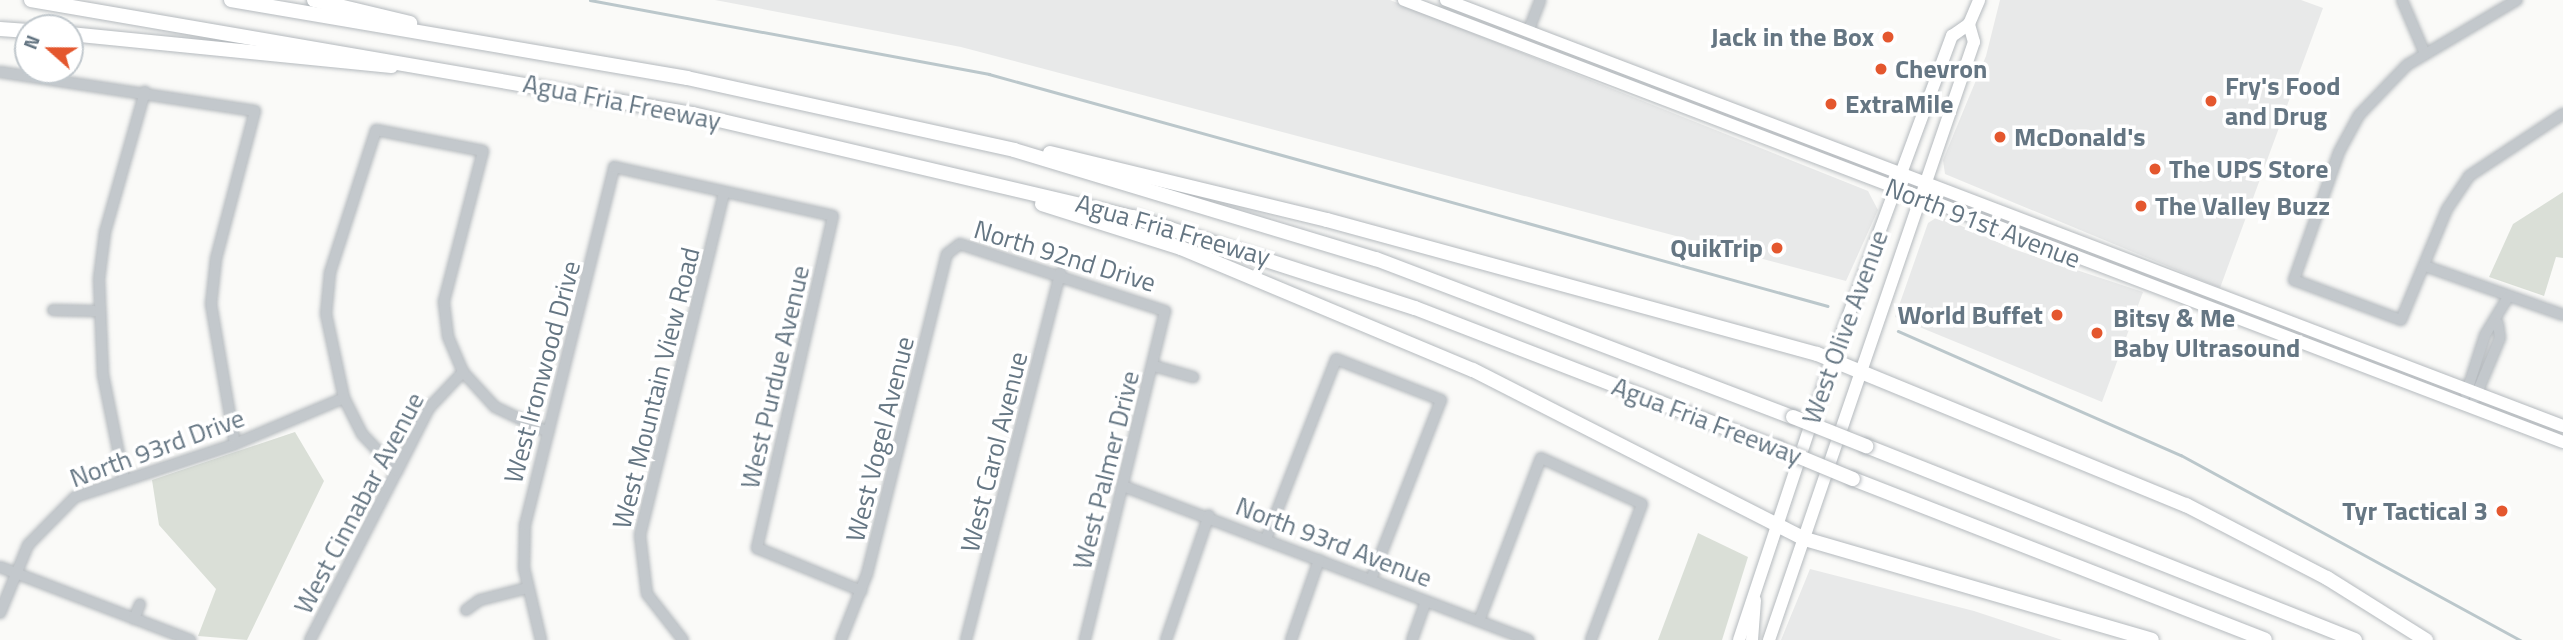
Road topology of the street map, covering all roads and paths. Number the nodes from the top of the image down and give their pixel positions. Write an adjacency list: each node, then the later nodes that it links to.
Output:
1 (31, 0): 16 (highway, Agua Fria Freeway)
2 (231, 0): 11 (highway, Agua Fria Freeway)
3 (314, 0): 11 (highway)
4 (1404, 0): 14 (main road, North 91st Avenue)
5 (1446, 0): 12 (main road, North 91st Avenue)
6 (1540, 0): 12 (street)
7 (1979, 0): 10 (main road, West Olive Avenue)
8 (2402, 0): 15 (street)
9 (2517, 0): 15 (street)
10 (1969, 24): 26 (main road, West Olive Avenue); 27 (main road, West Olive Avenue)
11 (430, 32): 25 (highway, Agua Fria Freeway)
12 (1528, 32): 14 (main road); 18 (main road, North 91st Avenue)
13 (84, 36): 16 (highway)
14 (1523, 46): 20 (main road, North 91st Avenue)
15 (2425, 54): 32 (street)
16 (417, 65): 24 (highway, Agua Fria Freeway)
17 (0, 72): 19 (street)
18 (1652, 79): 20 (main road); 22 (main road, North 91st Avenue)
19 (145, 92): 37 (street); 50 (street)
20 (1646, 93): 23 (main road, North 91st Avenue)
21 (2563, 114): 32 (street)
22 (1762, 119): 23 (main road); 26 (main road, North 91st Avenue)
23 (1755, 136): 28 (main road, North 91st Avenue)
24 (825, 142): 55 (highway); 87 (highway, Agua Fria Freeway, bridge)
25 (1013, 150): 39 (highway); 88 (highway, Agua Fria Freeway, bridge)
26 (1902, 171): 27 (main road, North 91st Avenue); 28 (main road, West Olive Avenue)
27 (1925, 180): 30 (main road, West Olive Avenue); 44 (main road, North 91st Avenue)
28 (1895, 190): 30 (main road, North 91st Avenue); 39 (main road, West Olive Avenue)
29 (724, 192): 48 (street, West Ironwood Drive); 64 (street, West Purdue Avenue); 74 (street, West Mountain View Road)
30 (1919, 199): 42 (main road, West Olive Avenue); 46 (main road, North 91st Avenue)
31 (951, 245): 33 (street, North 92nd Drive); 64 (street, West Vogel Avenue)
32 (2425, 266): 34 (street)
33 (1060, 273): 36 (street, North 92nd Drive); 76 (street, West Carol Avenue)
34 (2508, 298): 38 (street); 44 (street)
35 (53, 310): 37 (street)
36 (1165, 311): 40 (street, West Palmer Drive)
37 (98, 312): 52 (street)
38 (2563, 315)
39 (1832, 360): 42 (highway); 55 (main road, West Olive Avenue)
40 (1154, 366): 43 (street); 53 (street, West Palmer Drive)
41 (463, 372): 45 (street); 48 (street); 51 (street, West Cinnabar Avenue)
42 (1865, 372): 57 (main road, West Olive Avenue); 89 (highway)
43 (1193, 377)
44 (2472, 392): 46 (street); 47 (main road, North 91st Avenue)
45 (344, 398): 50 (street, North 93rd Drive); 51 (street)
46 (2467, 406): 49 (main road, North 91st Avenue)
47 (2563, 426)
48 (548, 432): 62 (street, West Ironwood Drive)
49 (2563, 442)
50 (235, 444): 52 (street, North 93rd Drive)
51 (397, 471): 72 (street, West Cinnabar Avenue)
52 (124, 479): 60 (street, North 93rd Drive)
53 (1124, 486): 54 (street, North 93rd Avenue); 77 (street, West Palmer Drive)
54 (1209, 515): 56 (street, North 93rd Avenue); 78 (street)
55 (1775, 523): 57 (highway); 63 (main road, West Olive Avenue)
56 (1266, 539): 58 (street, North 93rd Avenue); 61 (street)
57 (1805, 539): 85 (main road, West Olive Avenue); 86 (highway)
58 (1318, 560): 61 (street, North 93rd Avenue); 79 (street)
59 (0, 567): 60 (street)
60 (15, 573): 68 (street, North 93rd Drive); 69 (street)
61 (1371, 580): 65 (street, North 93rd Avenue)
62 (527, 588): 67 (street); 73 (street, West Ironwood Drive)
63 (1755, 589): 83 (main road, West Olive Avenue); 84 (main road)
64 (862, 591): 75 (street, West Vogel Avenue)
65 (1426, 601): 70 (street, North 93rd Avenue); 80 (street)
66 (140, 604): 69 (street)
67 (466, 610)
68 (0, 613)
69 (134, 619): 71 (street)
70 (1479, 621): 81 (street, North 93rd Avenue); 82 (street)
71 (190, 640)
72 (310, 640)
73 (541, 640)
74 (683, 640)
75 (841, 640)
76 (966, 640)
77 (1085, 640)
78 (1166, 640)
79 (1291, 640)
80 (1412, 640)
81 (1529, 640)
82 (1591, 640)
83 (1739, 640)
84 (1752, 640)
85 (1769, 640)
86 (2152, 640)
87 (2264, 640)
88 (2355, 640)
89 (2426, 640)

